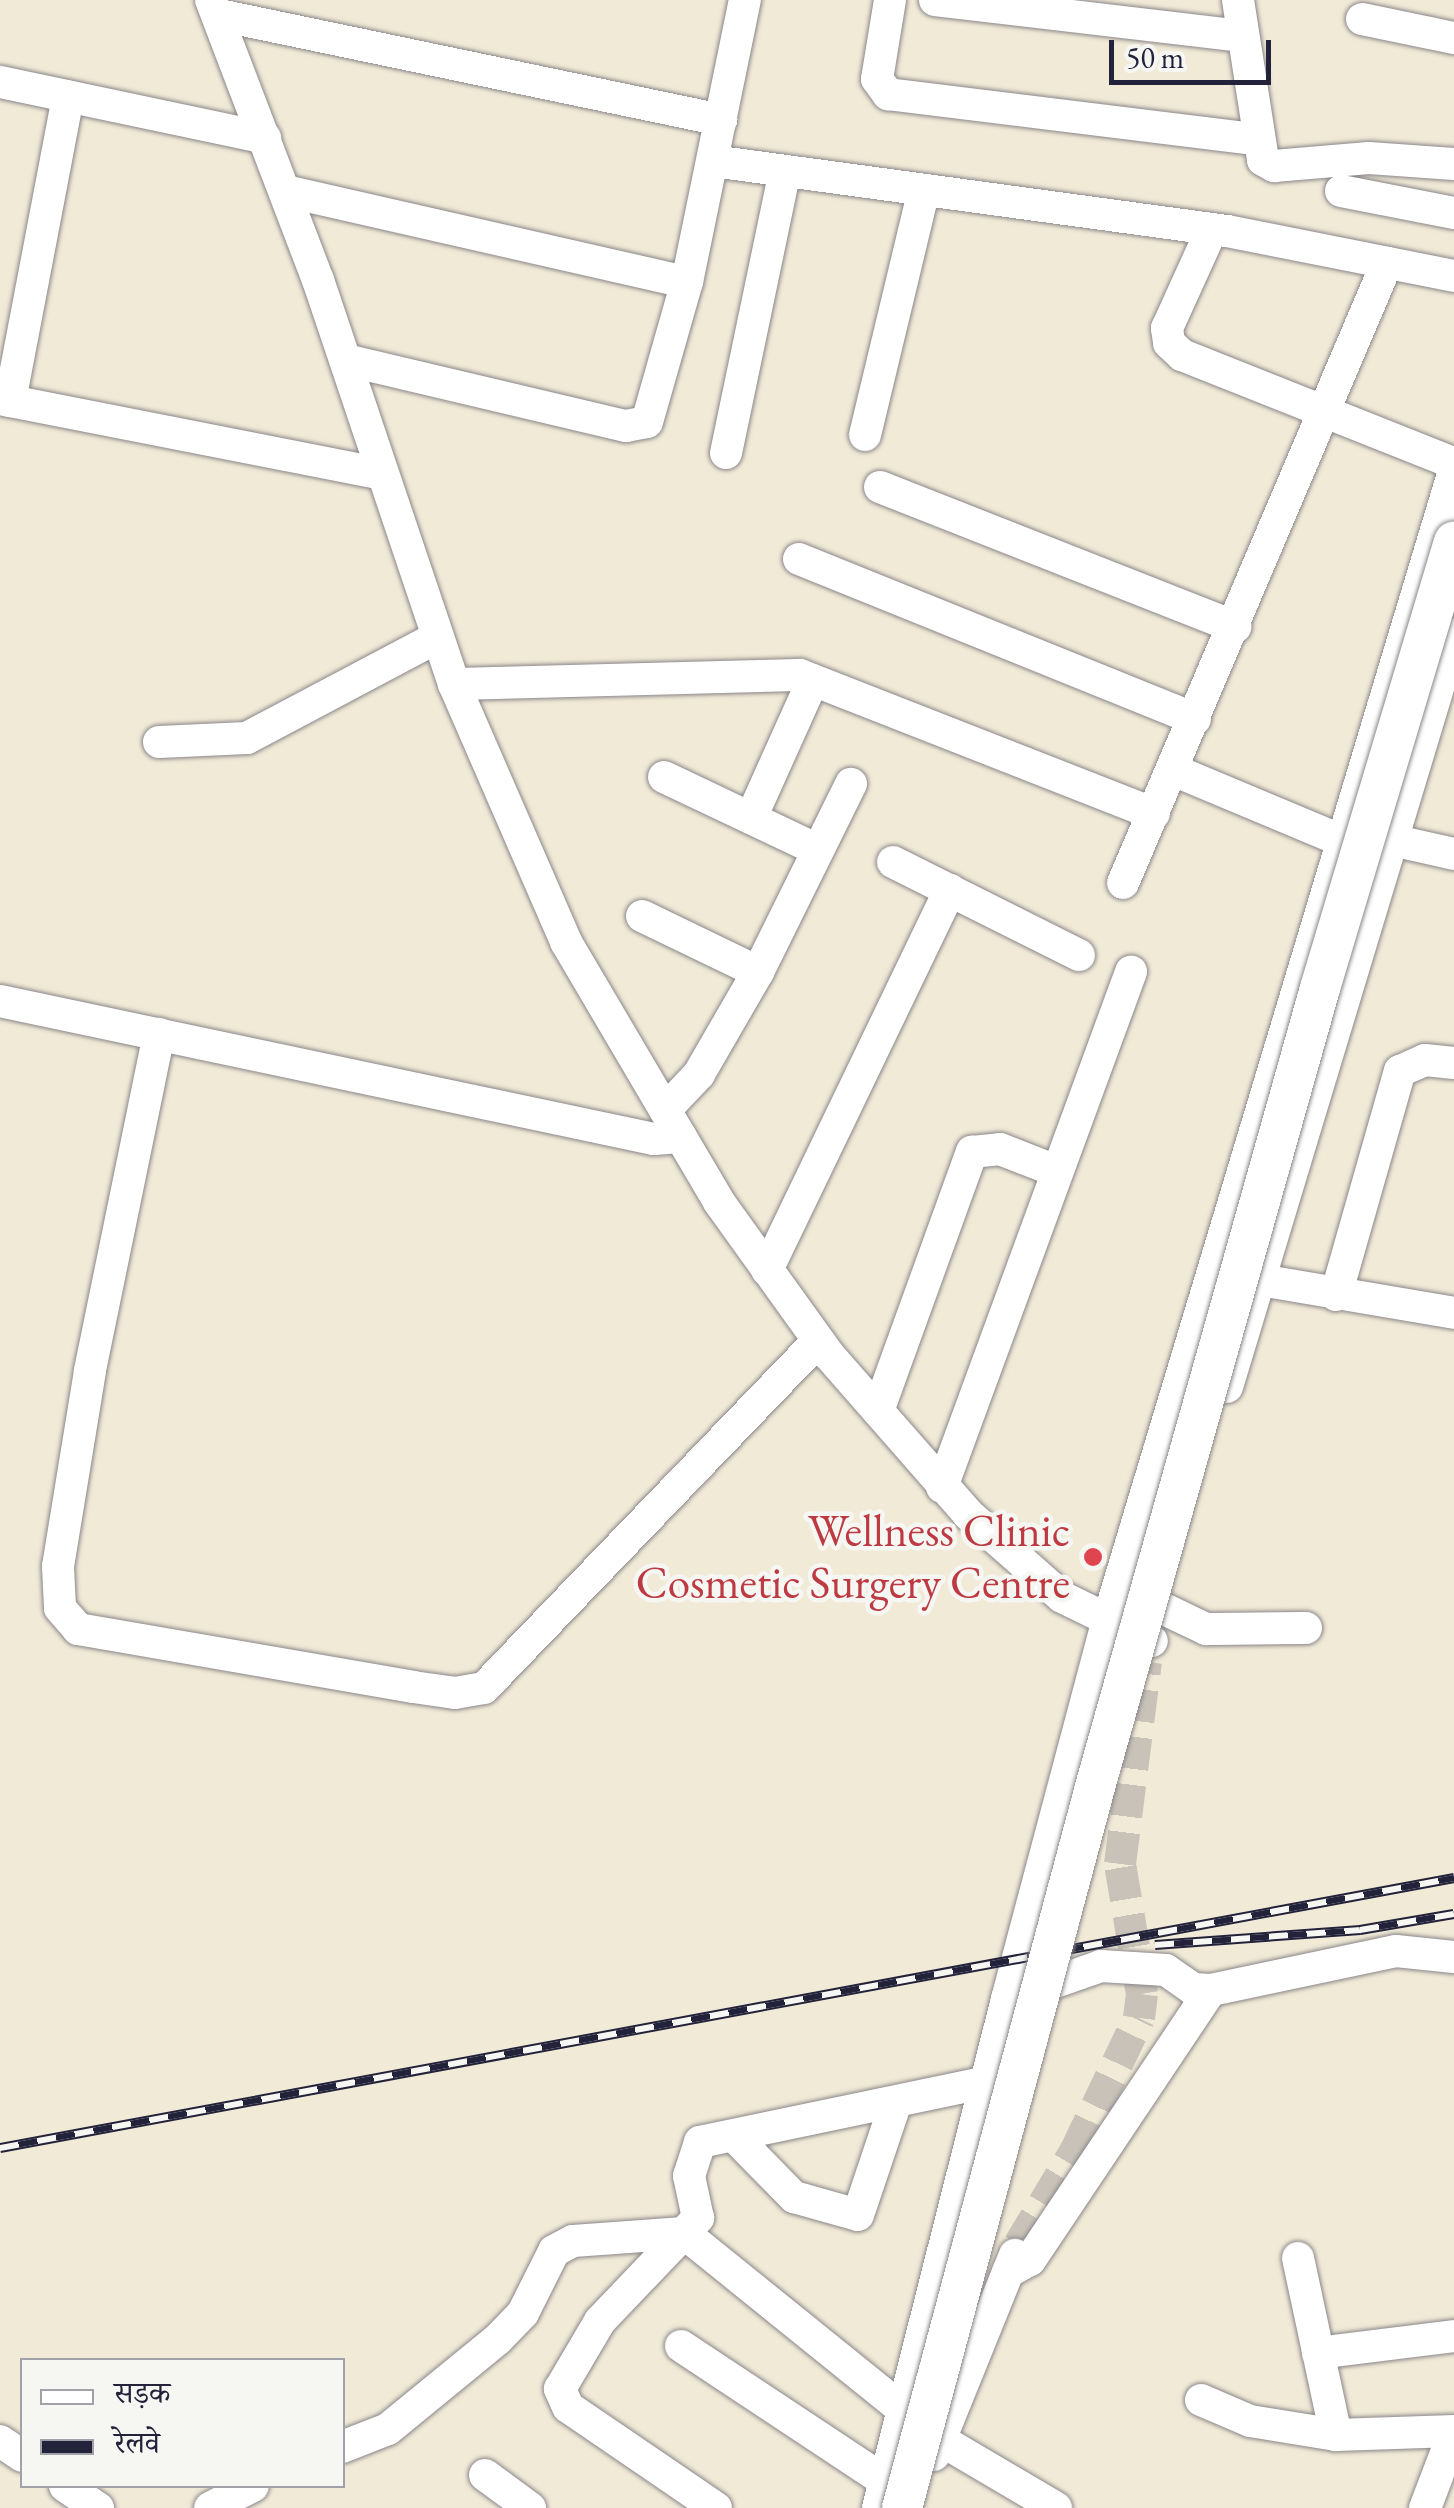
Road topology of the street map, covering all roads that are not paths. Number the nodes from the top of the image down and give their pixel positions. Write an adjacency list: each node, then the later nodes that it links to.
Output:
1 (745, 0): 11 (street)
2 (890, 0): 13 (street)
3 (935, 0): 7 (street)
4 (1238, 0): 7 (street)
5 (215, 7): 11 (street); 12 (street)
6 (1362, 18): 8 (street)
7 (1243, 36): 13 (street)
8 (1454, 38)
9 (0, 82): 10 (street)
10 (68, 96): 12 (street); 26 (street)
11 (722, 120): 14 (street)
12 (266, 138): 17 (street)
13 (1257, 139): 15 (street)
14 (713, 161): 16 (street); 24 (street)
15 (1454, 164)
16 (785, 170): 18 (street); 29 (street)
17 (285, 190): 24 (street); 25 (street)
18 (924, 190): 21 (street); 28 (street)
19 (1341, 191): 20 (street)
20 (1454, 213)
21 (1212, 229): 22 (street); 27 (street)
22 (1387, 263): 23 (street); 27 (street)
23 (1454, 276)
24 (687, 282): 25 (street)
25 (346, 360): 32 (street)
26 (5, 400): 32 (street)
27 (1326, 409): 30 (street); 36 (street)
28 (865, 436)
29 (726, 453)
30 (1454, 462)
31 (1454, 471): 49 (street)
32 (383, 474): 38 (street)
33 (880, 486): 36 (street)
34 (1454, 542): 97 (main road, bridge)
35 (799, 560): 42 (street)
36 (1235, 627): 42 (street)
37 (1454, 635): 41 (street)
38 (438, 638): 40 (street); 43 (street)
39 (813, 680): 40 (street); 47 (street); 48 (street)
40 (454, 684): 63 (street)
41 (1445, 701): 50 (street)
42 (1195, 719): 44 (street)
43 (159, 742)
44 (1173, 770): 47 (street); 49 (street)
45 (664, 777): 48 (street)
46 (850, 784): 51 (street)
47 (1154, 814): 54 (street)
48 (751, 818): 51 (street)
49 (1343, 842): 65 (street)
50 (1396, 842): 52 (street); 67 (street)
51 (818, 850): 58 (street)
52 (1454, 854)
53 (893, 862): 55 (street)
54 (1124, 883)
55 (950, 890): 57 (street); 66 (street)
56 (642, 916): 58 (street)
57 (1079, 955)
58 (758, 972): 63 (street)
59 (1132, 972): 64 (street)
60 (0, 1001): 61 (street)
61 (159, 1034): 63 (street); 71 (street)
62 (1454, 1063): 68 (street)
63 (673, 1124): 66 (street)
64 (1054, 1170): 72 (street); 73 (street)
65 (1214, 1263): 67 (street); 75 (street)
66 (767, 1270): 71 (street)
67 (1263, 1271): 68 (street); 74 (street)
68 (1339, 1285): 69 (street); 70 (street)
69 (1454, 1290)
70 (1454, 1313)
71 (818, 1341): 72 (street)
72 (878, 1411): 73 (street)
73 (942, 1487): 75 (street)
74 (1162, 1608): 75 (street); 76 (street)
75 (1107, 1623): 79 (street)
76 (1306, 1628)
77 (1454, 1958): 78 (street)
78 (1211, 1990): 79 (street); 92 (street)
79 (1007, 1998): 80 (street)
80 (988, 2082): 81 (street); 89 (street)
81 (896, 2102): 82 (street); 82 (street)
82 (734, 2136): 83 (street)
83 (684, 2233): 89 (street); 93 (street); 98 (street)
84 (1298, 2258): 87 (street)
85 (1454, 2336): 87 (street)
86 (681, 2346): 97 (street)
87 (1318, 2353): 91 (street)
88 (1201, 2400): 91 (street)
89 (902, 2408): 92 (street); 97 (street)
90 (1454, 2431): 91 (street); 104 (street)
91 (1336, 2435)
92 (939, 2438): 102 (street); 103 (street)
93 (345, 2446)
94 (485, 2474): 101 (street)
95 (68, 2488): 99 (street)
96 (249, 2488): 100 (street)
97 (888, 2499)
98 (697, 2503)
99 (98, 2508)
100 (210, 2508)
101 (530, 2508)
102 (920, 2508)
103 (1056, 2508)
104 (1425, 2508)

